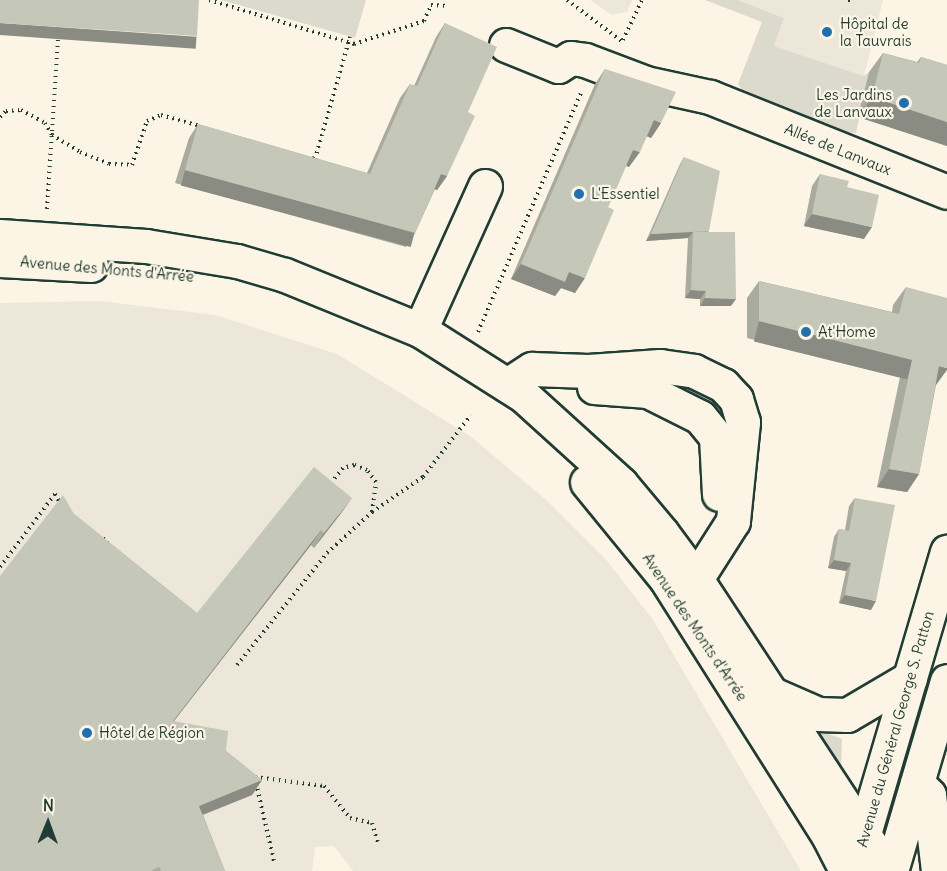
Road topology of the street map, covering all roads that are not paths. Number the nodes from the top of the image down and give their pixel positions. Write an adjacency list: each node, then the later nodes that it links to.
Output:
1 (506, 45): 3 (street, Allée de Lanvaux)
2 (485, 186): 6 (street)
3 (947, 192)
4 (0, 236): 6 (street, Avenue des Monts d'Arrée)
5 (0, 260): 15 (street, Avenue des Monts d'Arrée)
6 (420, 330): 7 (street, Avenue des Monts d'Arrée)
7 (507, 385): 9 (street, Avenue des Monts d'Arrée); 9 (street)
8 (947, 552): 10 (street, Avenue du Général George S. Patton)
9 (696, 579): 12 (street, Avenue des Monts d'Arrée)
10 (910, 678): 12 (street, Avenue des Monts d'Arrée); 14 (street, Avenue du Général George S. Patton)
11 (947, 681): 13 (street)
12 (772, 694): 14 (street, Avenue des Monts d'Arrée)
13 (917, 783): 17 (street); 18 (street)
14 (866, 834): 16 (street, Avenue du Général George S. Patton); 17 (street, Avenue des Monts d'Arrée)
15 (846, 871)
16 (853, 871)
17 (890, 871)
18 (938, 871)

